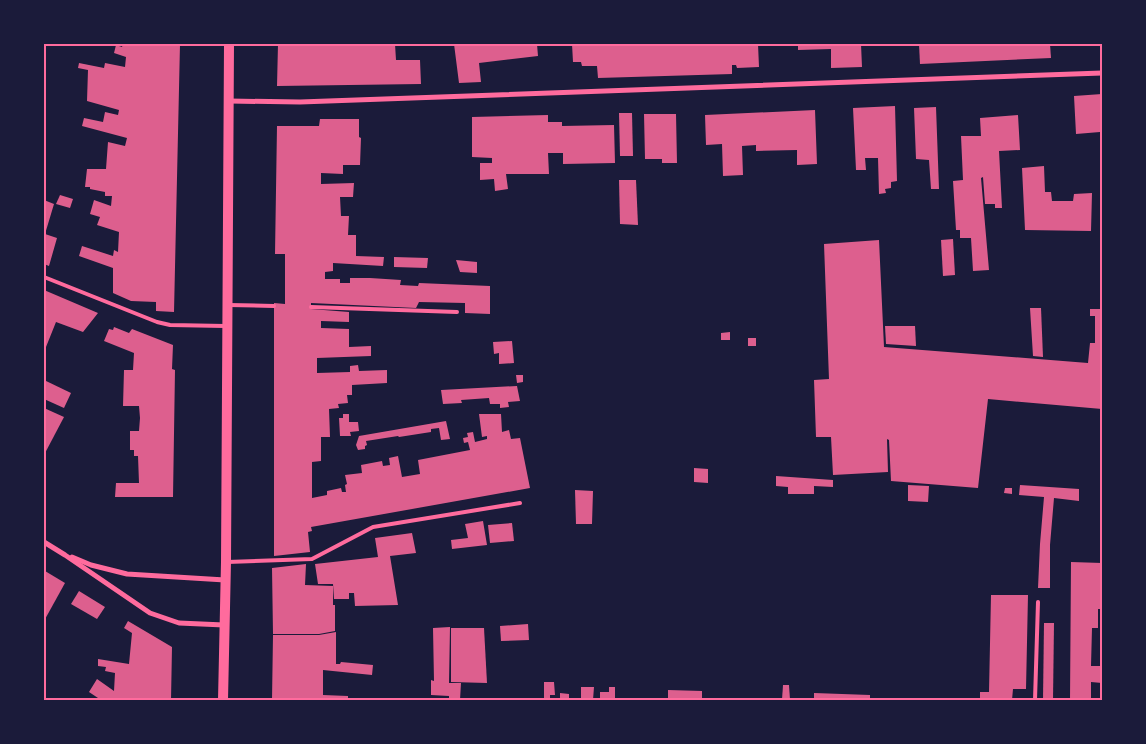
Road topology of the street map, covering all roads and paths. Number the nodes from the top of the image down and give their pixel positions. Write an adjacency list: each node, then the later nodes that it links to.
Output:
1 (229, 44): 3 (main road)
2 (1102, 74): 3 (street)
3 (229, 101): 5 (main road)
4 (44, 277): 9 (lane)
5 (228, 305): 6 (lane); 9 (main road)
6 (274, 306)
7 (311, 307): 8 (lane)
8 (457, 312)
9 (228, 326): 13 (main road)
10 (520, 502): 13 (lane)
11 (44, 542): 12 (street)
12 (65, 554): 14 (street); 16 (street)
13 (226, 562): 14 (main road)
14 (225, 580): 16 (main road)
15 (1038, 602): 18 (lane)
16 (224, 625): 17 (main road)
17 (223, 700)
18 (1035, 700)

